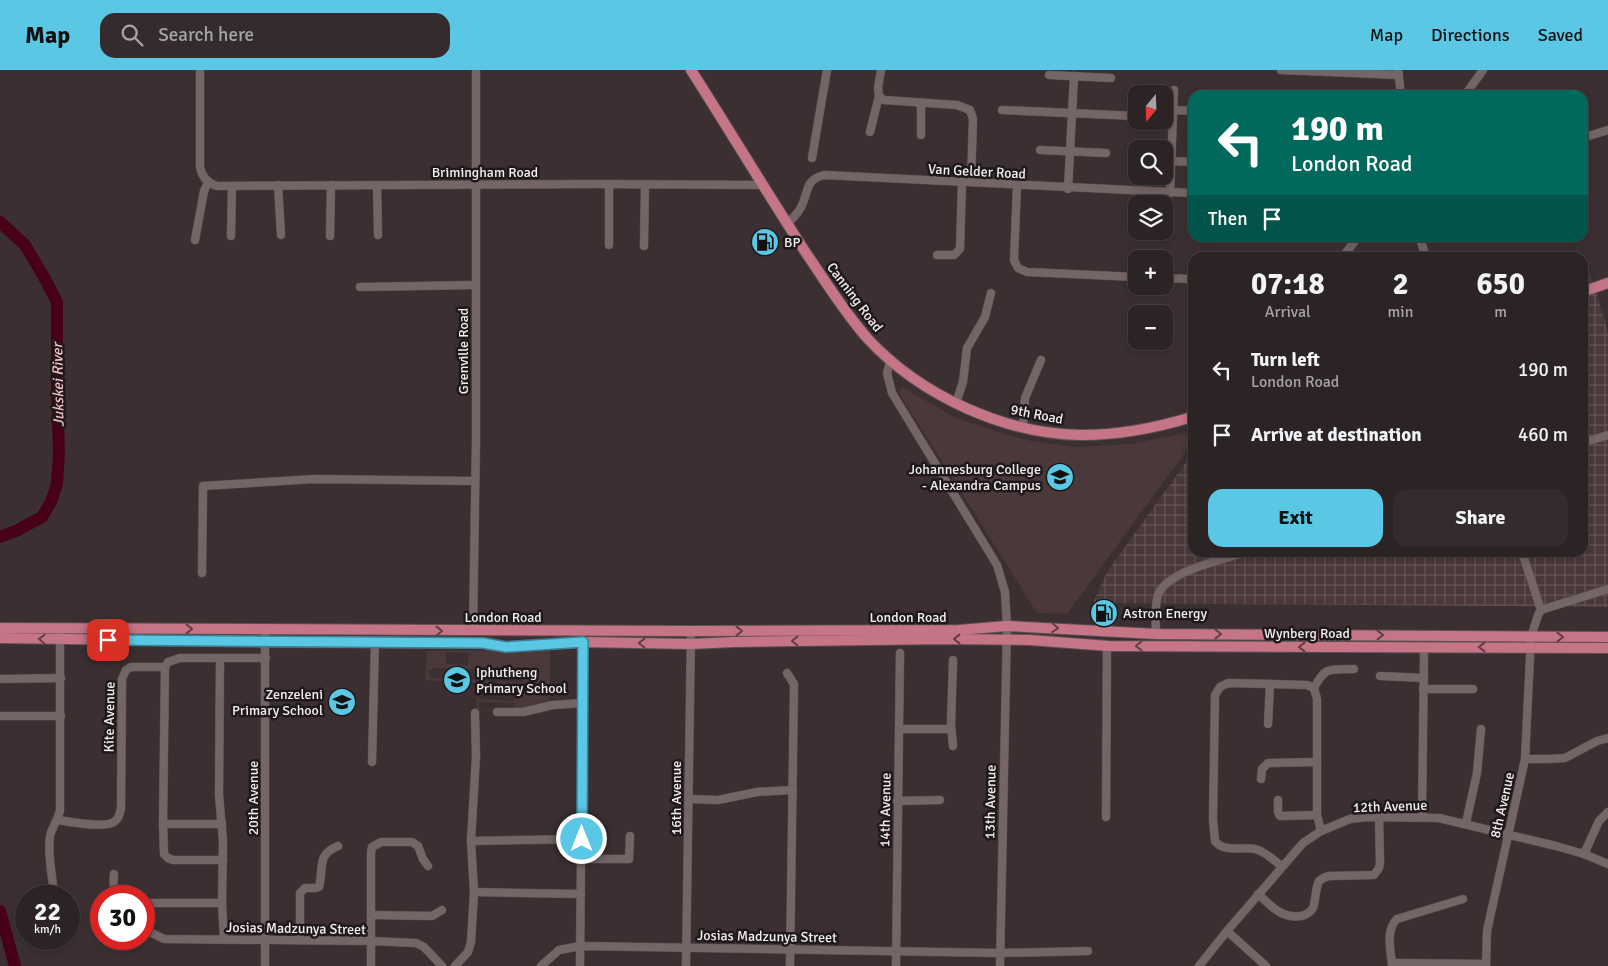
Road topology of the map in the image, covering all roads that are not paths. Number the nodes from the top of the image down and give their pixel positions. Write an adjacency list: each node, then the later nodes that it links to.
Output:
1 (200, 70): 36 (street)
2 (476, 70): 37 (street, Grenville Road)
3 (691, 70): 43 (main road, Canning Road)
4 (827, 70): 31 (street)
5 (881, 70): 16 (street)
6 (1280, 70): 8 (street)
7 (1484, 70): 15 (street)
8 (1333, 71): 9 (street)
9 (1399, 73): 14 (street)
10 (1049, 75): 11 (street)
11 (1074, 76): 12 (street); 21 (street)
12 (1111, 78)
13 (1174, 90): 19 (street)
14 (1401, 90)
15 (1469, 90)
16 (879, 96): 17 (street); 24 (street)
17 (922, 103): 25 (street); 35 (street)
18 (1002, 110): 21 (street)
19 (1174, 110): 20 (street); 27 (street)
20 (1188, 111)
21 (1072, 113): 22 (street); 29 (street)
22 (1128, 116)
23 (1608, 130): 26 (street)
24 (870, 132)
25 (920, 135)
26 (1588, 136)
27 (1172, 140)
28 (1040, 150): 29 (street)
29 (1071, 152): 30 (street); 47 (street)
30 (1106, 153)
31 (812, 158)
32 (1173, 161): 33 (street)
33 (1188, 162)
34 (962, 182): 35 (street, Van Gelder Road); 50 (street, Van Gelder Road); 58 (street)
35 (971, 182): 46 (street, Van Gelder Road)
36 (208, 183): 45 (street, Brimingham Road); 55 (street)
37 (476, 184): 38 (street, Brimingham Road); 41 (street, Brimingham Road); 63 (street, Grenville Road)
38 (609, 184): 42 (street, Brimingham Road); 56 (street)
39 (278, 185): 40 (street, Brimingham Road); 45 (street, Brimingham Road); 51 (street)
40 (331, 185): 41 (street, Brimingham Road); 54 (street)
41 (377, 185): 52 (street)
42 (645, 185): 43 (street, Brimingham Road); 57 (street)
43 (763, 185): 50 (main road, Canning Road)
44 (1170, 185): 48 (street)
45 (232, 186): 53 (street)
46 (1017, 186): 47 (street, Van Gelder Road); 59 (street)
47 (1068, 188): 48 (street, Van Gelder Road)
48 (1170, 193): 49 (street, Van Gelder Road)
49 (1188, 194)
50 (787, 224): 67 (main road, Canning Road)
51 (281, 235)
52 (378, 235)
53 (231, 236)
54 (330, 236)
55 (195, 240)
56 (608, 244)
57 (644, 246)
58 (937, 255)
59 (1128, 277)
60 (1173, 278): 61 (street)
61 (1188, 279)
62 (1608, 283): 65 (main road)
63 (475, 285): 64 (street); 74 (street, Grenville Road)
64 (360, 287)
65 (1588, 290)
66 (991, 293): 69 (street)
67 (891, 359): 69 (main road, 9th Road); 80 (street)
68 (1042, 360): 71 (street)
69 (956, 403): 71 (main road, 9th Road)
70 (1188, 418): 71 (main road, 9th Road)
71 (1023, 426)
72 (1608, 435): 73 (street)
73 (1588, 441)
74 (475, 481): 77 (street); 84 (street, Grenville Road)
75 (1231, 557): 86 (street)
76 (1524, 557): 79 (street)
77 (202, 573)
78 (1608, 589): 79 (street)
79 (1541, 610): 94 (street, 8th Avenue)
80 (1007, 626): 85 (main road, London Road, one-way to 80); 86 (main road, Wynberg Road, one-way to 86); 89 (street, 13th Avenue)
81 (0, 628): 82 (main road, London Road)
82 (60, 628): 83 (main road, London Road, one-way to 83); 90 (street)
83 (265, 630): 84 (main road, London Road, one-way to 84); 91 (street, 20th Avenue)
84 (473, 631): 85 (main road, London Road)
85 (690, 631): 95 (street, 16th Avenue)
86 (1156, 634): 94 (main road, Wynberg Road, one-way to 94)
87 (1608, 637): 94 (main road, Wynberg Road, one-way to 87)
88 (0, 638): 90 (main road, London Road, one-way to 88)
89 (1006, 639): 95 (main road, London Road, one-way to 95); 96 (main road, Wynberg Road); 177 (street, 13th Avenue)
90 (60, 640): 91 (main road, London Road); 107 (street)
91 (266, 642): 92 (main road, London Road); 101 (street, 20th Avenue)
92 (375, 642): 93 (main road, London Road); 126 (street)
93 (583, 642): 95 (main road, London Road, one-way to 93); 114 (street)
94 (1531, 642): 96 (main road, Wynberg Road, one-way to 96); 97 (main road, Wynberg Road); 125 (street, 8th Avenue)
95 (691, 644): 130 (street, 16th Avenue)
96 (1107, 646): 137 (street)
97 (1608, 648)
98 (900, 653): 120 (street, 14th Avenue)
99 (1424, 654): 108 (street)
100 (220, 658): 101 (street, Kite Avenue); 103 (street, Kite Avenue); 142 (street)
101 (266, 658): 169 (street, 20th Avenue)
102 (953, 660): 121 (street)
103 (165, 667): 139 (street, Kite Avenue); 141 (street)
104 (1354, 670): 111 (street)
105 (787, 673): 129 (street)
106 (1380, 676): 108 (street)
107 (61, 678): 109 (street); 118 (street)
108 (1424, 678): 112 (street)
109 (0, 679)
110 (1270, 684): 111 (street); 119 (street); 154 (street)
111 (1314, 688): 127 (street)
112 (1424, 689): 113 (street); 136 (street)
113 (1473, 690)
114 (583, 703): 115 (street); 146 (street)
115 (498, 712)
116 (475, 713): 147 (street)
117 (0, 716): 118 (street)
118 (61, 716): 139 (street)
119 (1268, 724)
120 (899, 729): 121 (street); 131 (street, 14th Avenue)
121 (951, 729): 124 (street)
122 (1481, 729): 140 (street)
123 (1608, 738): 125 (street)
124 (954, 746)
125 (1525, 758): 144 (street, 8th Avenue)
126 (372, 762)
127 (1317, 762): 128 (street); 135 (street)
128 (1261, 779)
129 (793, 790): 130 (street); 174 (street)
130 (689, 799): 173 (street, 16th Avenue)
131 (897, 800): 132 (street); 176 (street, 14th Avenue)
132 (940, 800)
133 (1278, 800): 135 (street)
134 (1608, 812): 149 (street)
135 (1317, 815): 143 (street)
136 (1422, 816): 138 (street, 12th Avenue); 140 (street, 12th Avenue)
137 (1106, 817)
138 (1379, 817): 143 (street, 12th Avenue); 160 (street)
139 (58, 820): 156 (street)
140 (1466, 823): 144 (street, 12th Avenue)
141 (163, 824): 142 (street); 151 (street)
142 (222, 824): 151 (street)
143 (1321, 830): 154 (street, 12th Avenue)
144 (1508, 834): 149 (street, 12th Avenue); 180 (street, 8th Avenue)
145 (630, 836): 150 (street)
146 (582, 839): 147 (street); 150 (street)
147 (471, 840): 158 (street)
148 (338, 846): 170 (street)
149 (1584, 854): 152 (street, 12th Avenue)
150 (582, 859): 159 (street)
151 (223, 860): 163 (street)
152 (1608, 864)
153 (428, 866): 165 (street)
154 (1282, 866): 160 (street, 12th Avenue)
155 (114, 874): 157 (street)
156 (53, 885)
157 (114, 885)
158 (474, 892): 159 (street); 184 (street)
159 (581, 894): 172 (street)
160 (1258, 894): 166 (street, 12th Avenue)
161 (1463, 899): 178 (street)
162 (155, 903): 163 (street)
163 (222, 903): 168 (street)
164 (442, 910): 165 (street)
165 (371, 915): 171 (street)
166 (1226, 931): 191 (street, 12th Avenue); 192 (street)
167 (155, 934): 168 (street, Josias Madzunya Street)
168 (224, 940): 169 (street, Josias Madzunya Street)
169 (265, 940): 170 (street, Josias Madzunya Street); 181 (street, 20th Avenue)
170 (300, 940): 171 (street, Josias Madzunya Street)
171 (371, 941): 182 (street); 183 (street, Josias Madzunya Street)
172 (581, 946): 173 (street, Josias Madzunya Street); 185 (street, Josias Madzunya Street); 186 (street)
173 (686, 947): 174 (street, Josias Madzunya Street); 187 (street, 16th Avenue)
174 (790, 950): 176 (street, Josias Madzunya Street); 188 (street)
175 (1088, 950): 177 (street, Josias Madzunya Street)
176 (896, 951): 177 (street, Josias Madzunya Street); 189 (street, 14th Avenue)
177 (1000, 952): 190 (street, 13th Avenue)
178 (1392, 964): 179 (street)
179 (1437, 964): 180 (street)
180 (1486, 965)
181 (265, 966)
182 (371, 966)
183 (442, 966)
184 (455, 966)
185 (540, 966)
186 (580, 966)
187 (686, 966)
188 (790, 966)
189 (896, 966)
190 (1000, 966)
191 (1199, 966)
192 (1266, 966)

